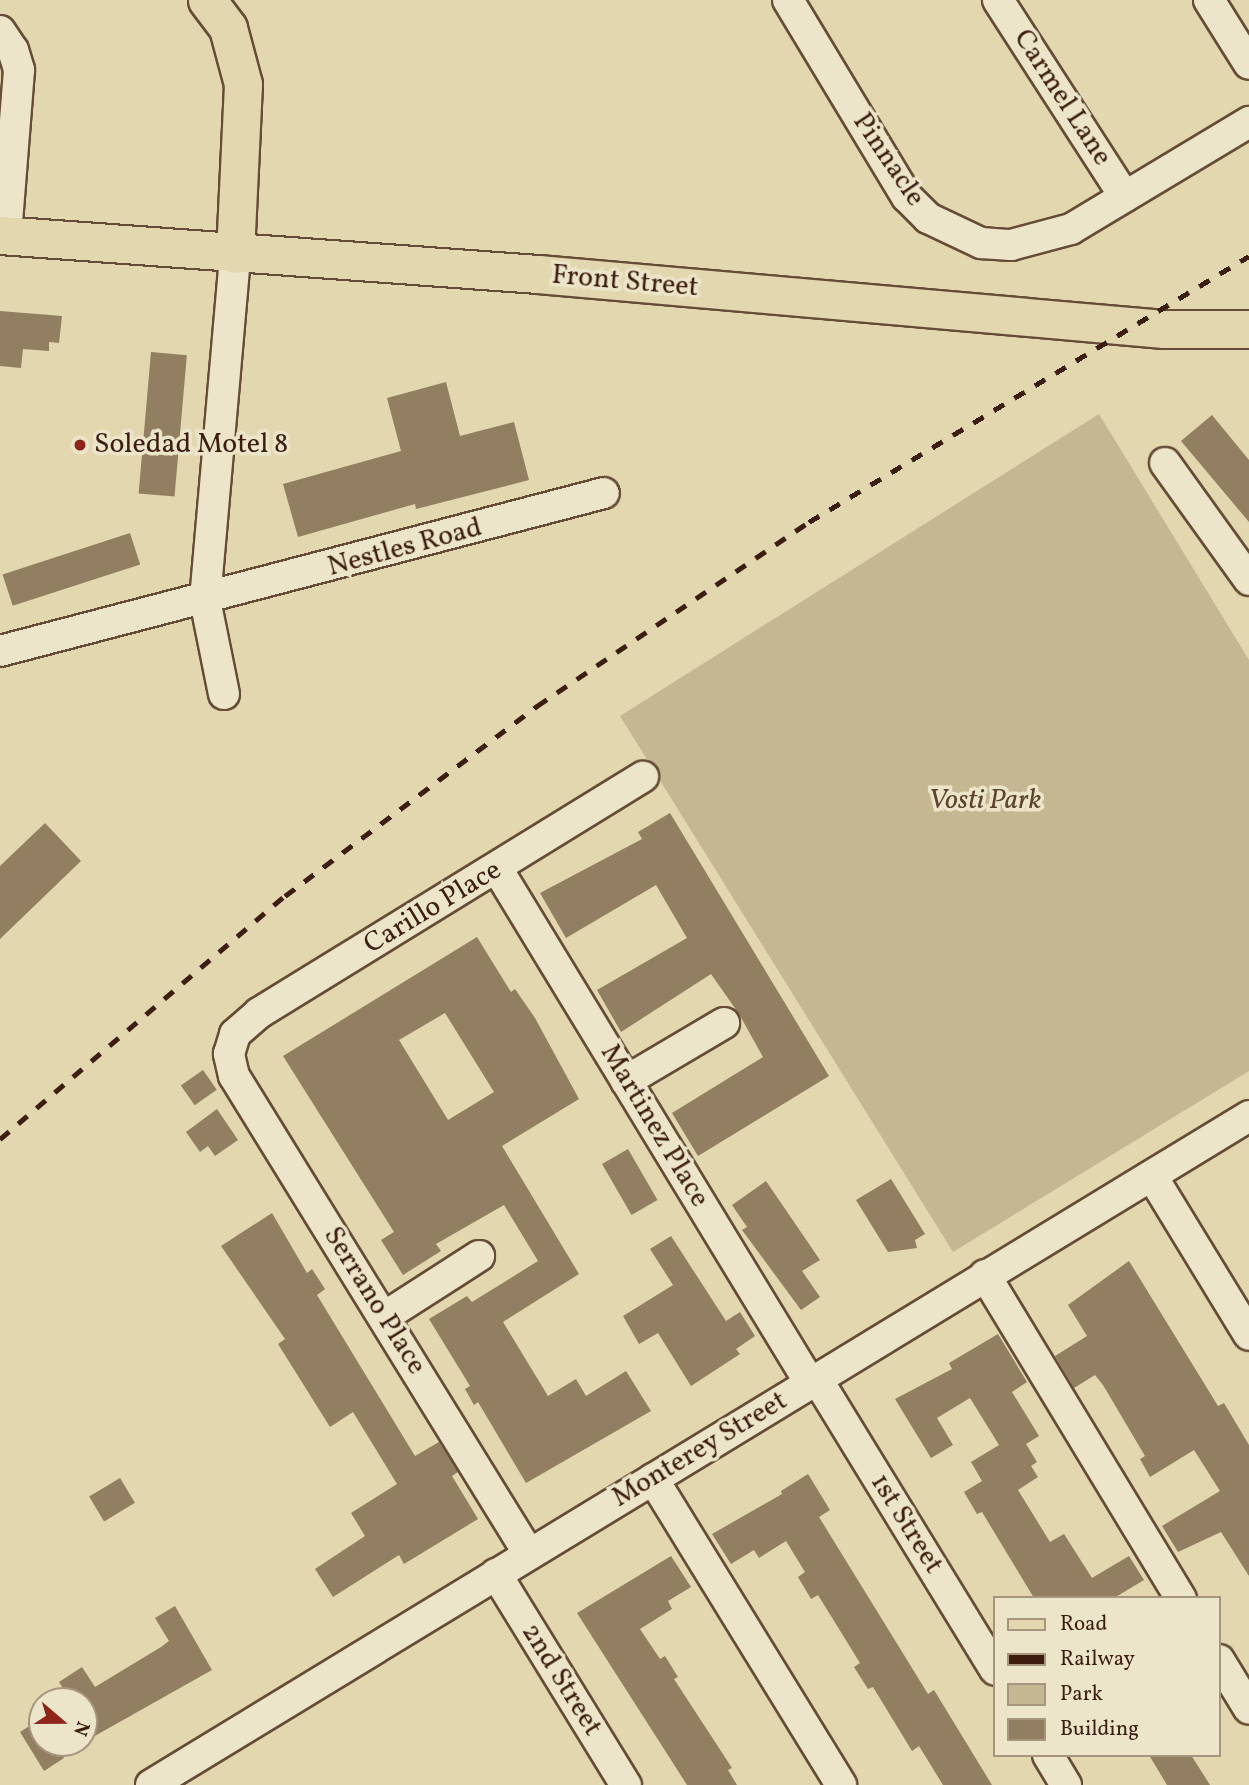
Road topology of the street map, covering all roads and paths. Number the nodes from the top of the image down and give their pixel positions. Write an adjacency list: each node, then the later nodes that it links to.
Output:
1 (208, 0): 11 (main road)
2 (788, 0): 9 (street, Pinnacle)
3 (998, 0): 9 (street, Carmel Lane)
4 (1209, 0): 6 (street)
5 (0, 31): 8 (street)
6 (1249, 64)
7 (1249, 122): 9 (street, Pinnacle)
8 (7, 128): 10 (street)
9 (1125, 197)
10 (3, 236): 11 (main road, Front Street)
11 (235, 254): 12 (main road, Front Street); 16 (street)
12 (1249, 329)
13 (1165, 463): 15 (street)
14 (604, 493): 16 (street, Nestles Road)
15 (1249, 580)
16 (205, 600): 17 (street, Nestles Road); 18 (street)
17 (0, 651)
18 (224, 694)
19 (643, 777): 20 (street, Carillo Place)
20 (498, 870): 22 (street, Carillo Place); 23 (street, Martinez Place)
21 (724, 1023): 23 (street)
22 (230, 1044): 28 (street, Serrano Place)
23 (626, 1082): 30 (street, Martinez Place)
24 (1249, 1116): 25 (street, Monterey Street)
25 (1152, 1176): 27 (street, Monterey Street); 29 (street)
26 (479, 1256): 28 (street)
27 (985, 1275): 30 (street, Monterey Street); 34 (street)
28 (384, 1317): 32 (street, Serrano Place)
29 (1249, 1335)
30 (813, 1381): 31 (street, Monterey Street); 36 (street, 1st Street)
31 (653, 1479): 32 (street, Monterey Street); 41 (street)
32 (529, 1554): 33 (street, Monterey Street)
33 (496, 1574): 39 (street, Monterey Street); 40 (street, 2nd Street)
34 (1180, 1596)
35 (1221, 1663): 37 (street)
36 (993, 1667)
37 (1249, 1709)
38 (1049, 1757): 42 (street)
39 (154, 1784)
40 (626, 1785)
41 (841, 1785)
42 (1066, 1785)

